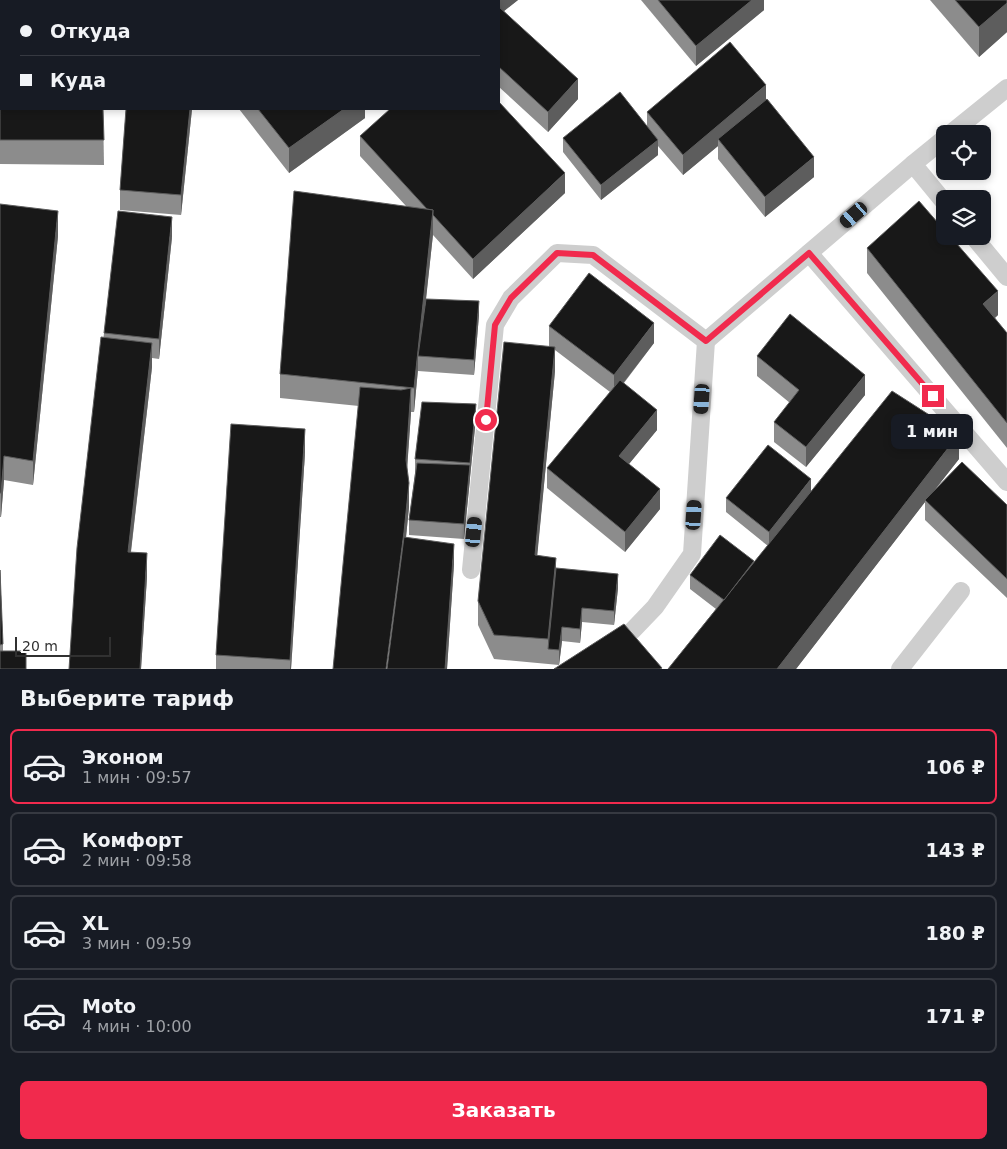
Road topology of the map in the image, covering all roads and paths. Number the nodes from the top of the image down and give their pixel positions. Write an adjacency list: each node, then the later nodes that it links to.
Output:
1 (1007, 88): 2 (lane)
2 (961, 125)
3 (936, 145): 4 (lane)
4 (913, 164): 5 (lane); 7 (lane)
5 (936, 191)
6 (980, 245): 8 (lane)
7 (809, 253): 9 (lane); 10 (lane)
8 (1007, 277)
9 (706, 341): 11 (lane); 13 (lane)
10 (1007, 482)
11 (471, 570)
12 (962, 591): 14 (lane)
13 (577, 669)
14 (900, 669)

